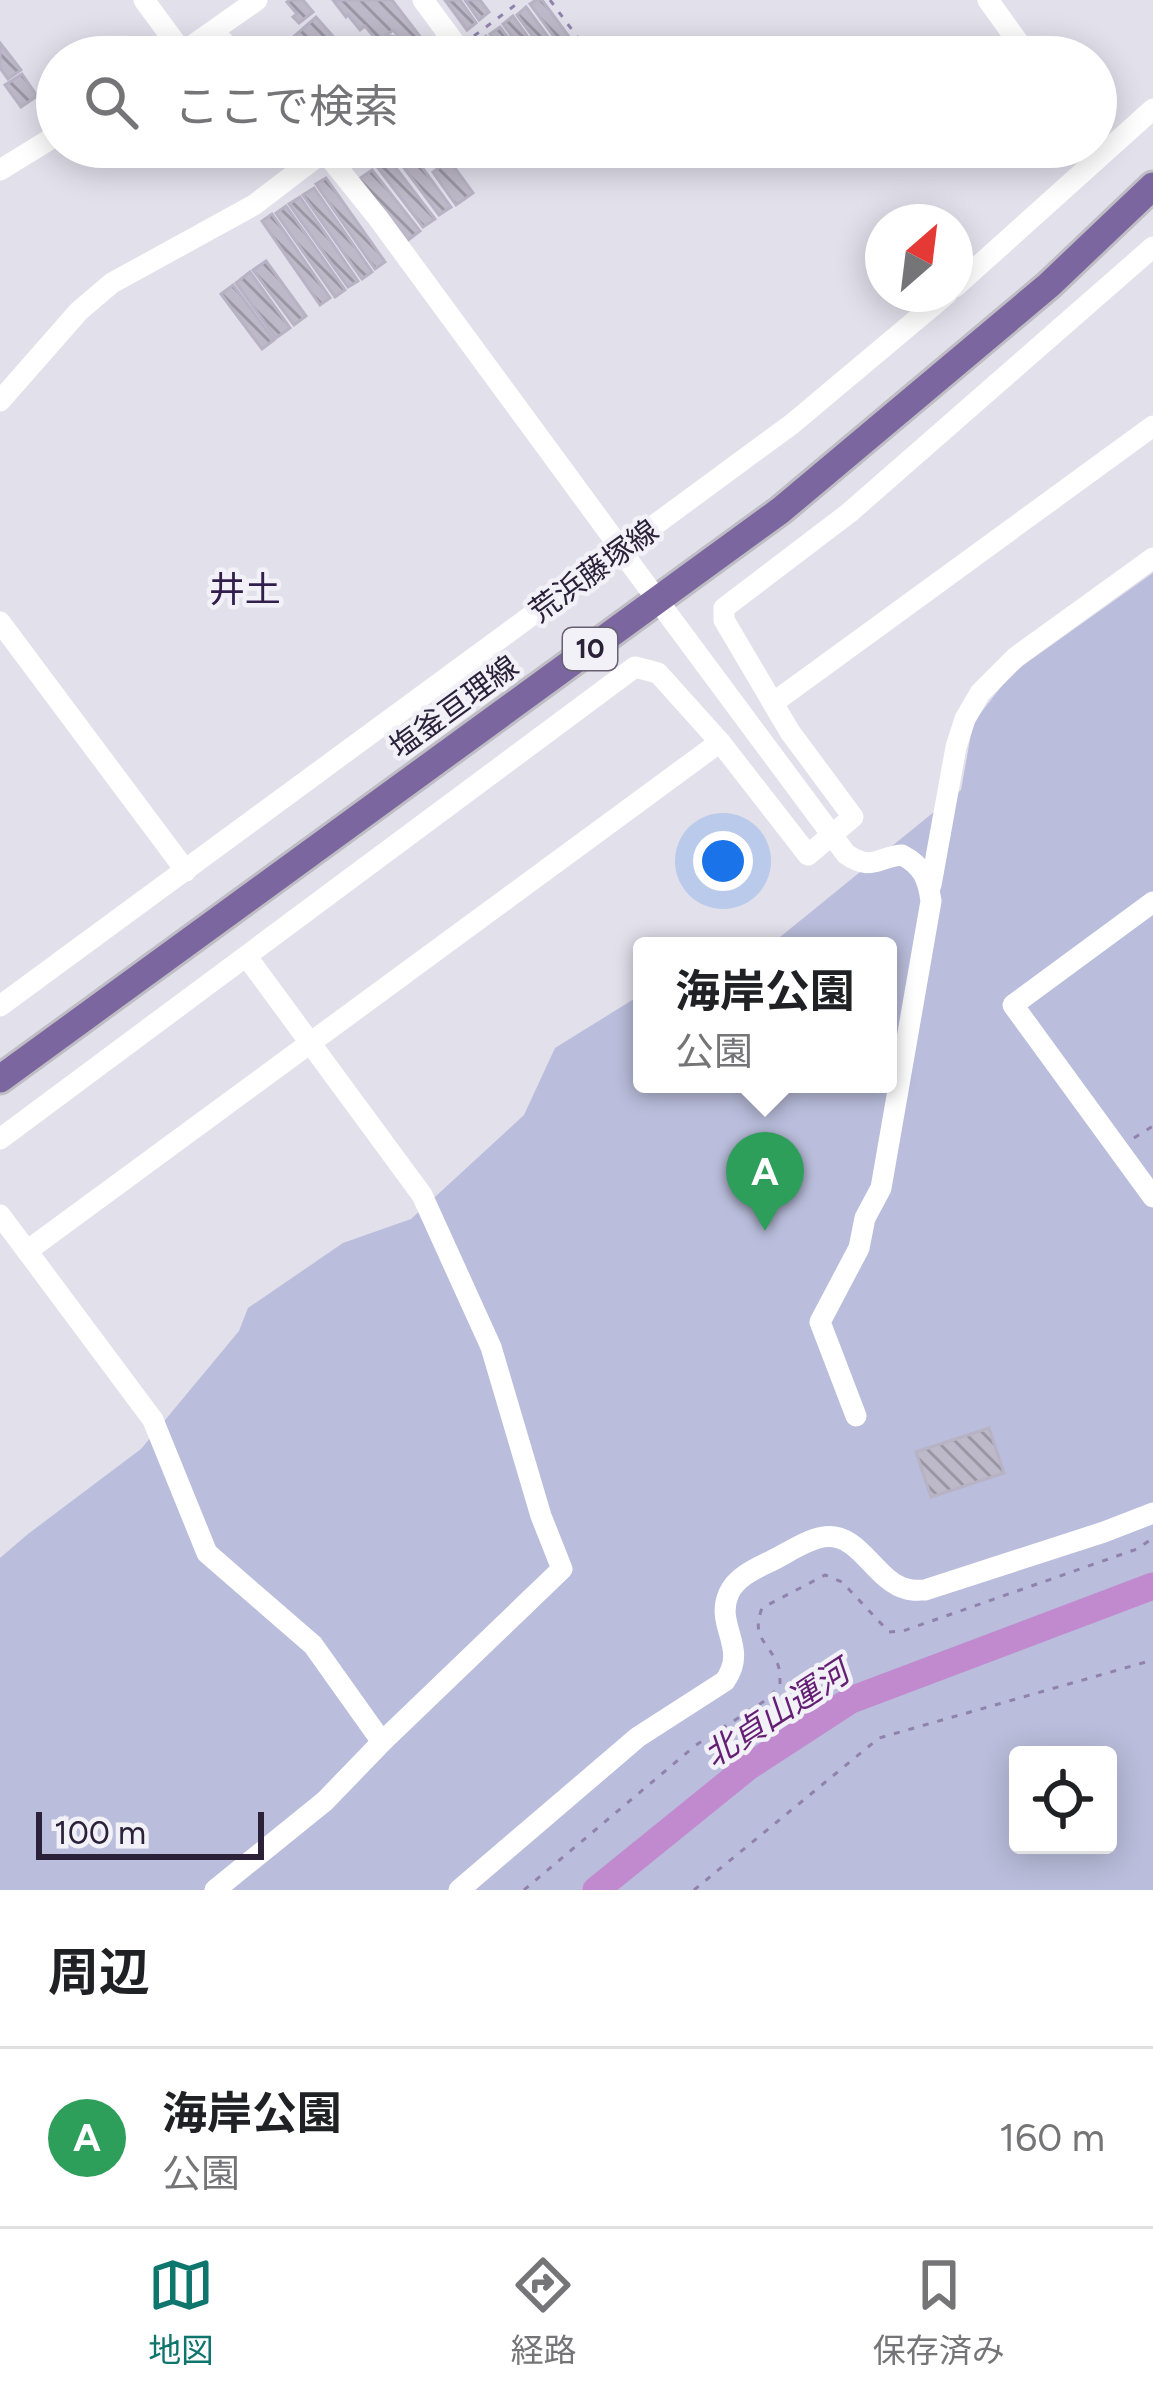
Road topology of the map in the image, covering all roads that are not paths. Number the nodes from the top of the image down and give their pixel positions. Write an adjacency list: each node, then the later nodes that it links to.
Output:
1 (144, 0): 6 (street)
2 (256, 0): 5 (street)
3 (423, 0): 9 (street)
4 (988, 0): 10 (street)
5 (214, 32): 7 (street); 8 (street)
6 (168, 36)
7 (208, 36)
8 (218, 36)
9 (450, 36)
10 (1014, 36)
11 (1153, 109): 12 (street)
12 (1117, 137)
13 (36, 147): 17 (street)
14 (300, 168): 22 (street)
15 (340, 168): 25 (street, bridge)
16 (1081, 168): 20 (street)
17 (0, 170)
18 (1153, 186): 25 (main road, 塩釜亘理線 / 10)
19 (1153, 247): 27 (street)
20 (973, 269)
21 (926, 312): 30 (street, 荒浜藤塚線)
22 (0, 401)
23 (1153, 426): 27 (street)
24 (1153, 558): 31 (street)
25 (657, 601): 29 (street); 36 (main road, 塩釜亘理線 / 10)
26 (0, 622): 30 (street)
27 (773, 703): 29 (street)
28 (719, 742): 29 (street); 33 (street); 35 (street)
29 (832, 835): 31 (street)
30 (186, 871): 34 (street, 荒浜藤塚線)
31 (930, 891): 41 (street)
32 (1153, 902): 38 (street)
33 (247, 957): 35 (street); 37 (street)
34 (0, 1006)
35 (310, 1043): 40 (street); 43 (street)
36 (0, 1079)
37 (0, 1139)
38 (1153, 1198)
39 (0, 1215): 40 (street)
40 (27, 1251): 43 (street)
41 (856, 1416)
42 (1153, 1513): 45 (street)
43 (382, 1742): 44 (street)
44 (215, 1890)
45 (459, 1890)

